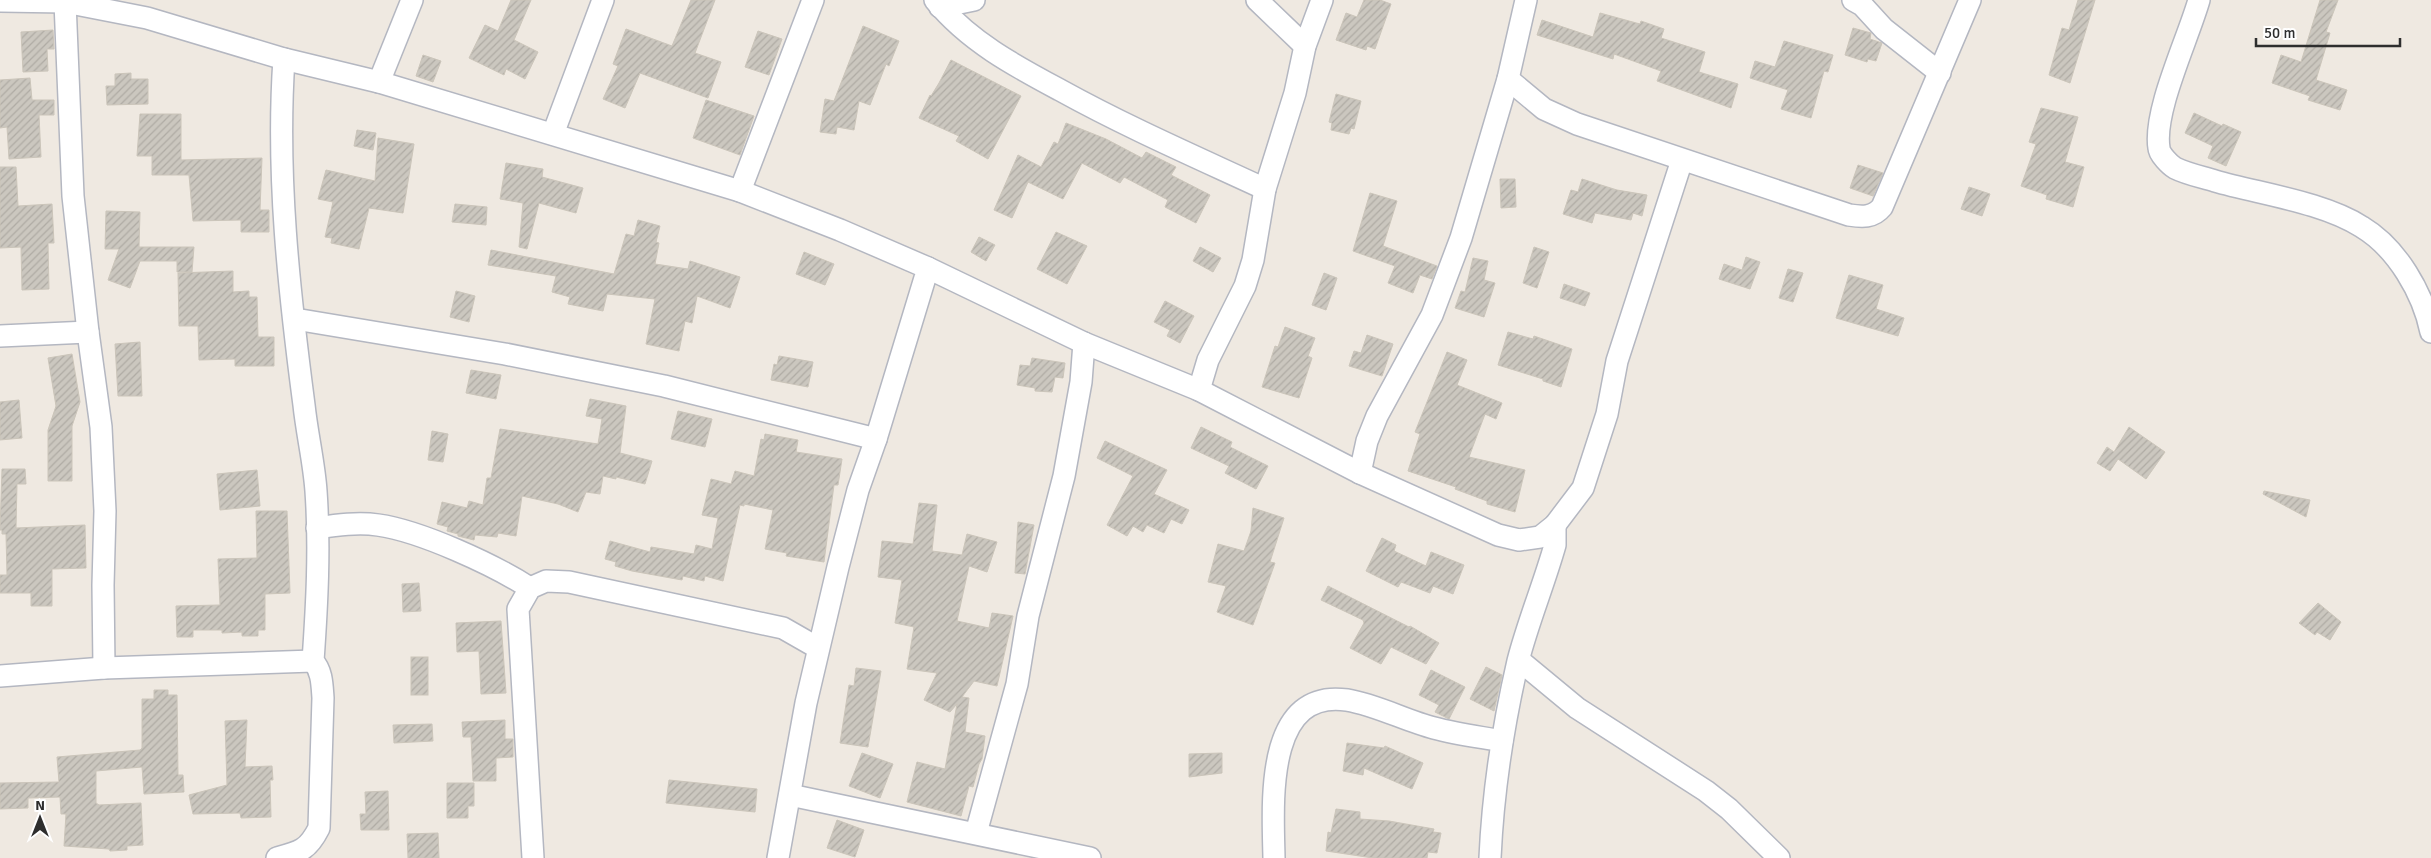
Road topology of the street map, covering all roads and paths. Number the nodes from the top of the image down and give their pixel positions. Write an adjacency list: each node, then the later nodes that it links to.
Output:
1 (412, 0): 18 (street)
2 (603, 0): 19 (street)
3 (974, 0): 13 (street)
4 (1257, 0): 14 (street)
5 (1322, 0): 14 (street)
6 (1526, 0): 17 (street)
7 (1853, 0): 16 (street)
8 (1970, 0): 16 (street)
9 (2200, 0): 26 (street)
10 (0, 1): 11 (street)
11 (65, 2): 15 (street); 25 (street)
12 (817, 3): 22 (street)
13 (938, 3): 21 (street)
14 (1306, 46): 21 (street)
15 (284, 59): 18 (street); 24 (street)
16 (1940, 73): 20 (street)
17 (1508, 79): 20 (street); 31 (street)
18 (379, 82): 19 (street)
19 (553, 134): 22 (street)
20 (1682, 160): 32 (street)
21 (1265, 189): 29 (street)
22 (740, 191): 23 (street)
23 (928, 268): 28 (street); 30 (street)
24 (295, 319): 30 (street); 33 (street)
25 (88, 332): 27 (street); 38 (street)
26 (2431, 332)
27 (0, 336)
28 (1084, 343): 29 (street); 42 (street)
29 (1199, 390): 31 (street)
30 (876, 440): 35 (street)
31 (1360, 473): 32 (street)
32 (1554, 525): 36 (street)
33 (317, 528): 34 (street); 37 (street)
34 (530, 588): 35 (street); 45 (street)
35 (818, 648): 41 (street)
36 (1519, 660): 40 (street); 50 (street)
37 (313, 661): 38 (street); 43 (street)
38 (104, 668): 39 (street)
39 (0, 676)
40 (1502, 741): 48 (street); 49 (street)
41 (790, 795): 42 (street); 46 (street)
42 (976, 833): 47 (street)
43 (314, 849): 44 (street)
44 (277, 858)
45 (533, 858)
46 (778, 858)
47 (1090, 858)
48 (1274, 858)
49 (1490, 858)
50 (1779, 858)

